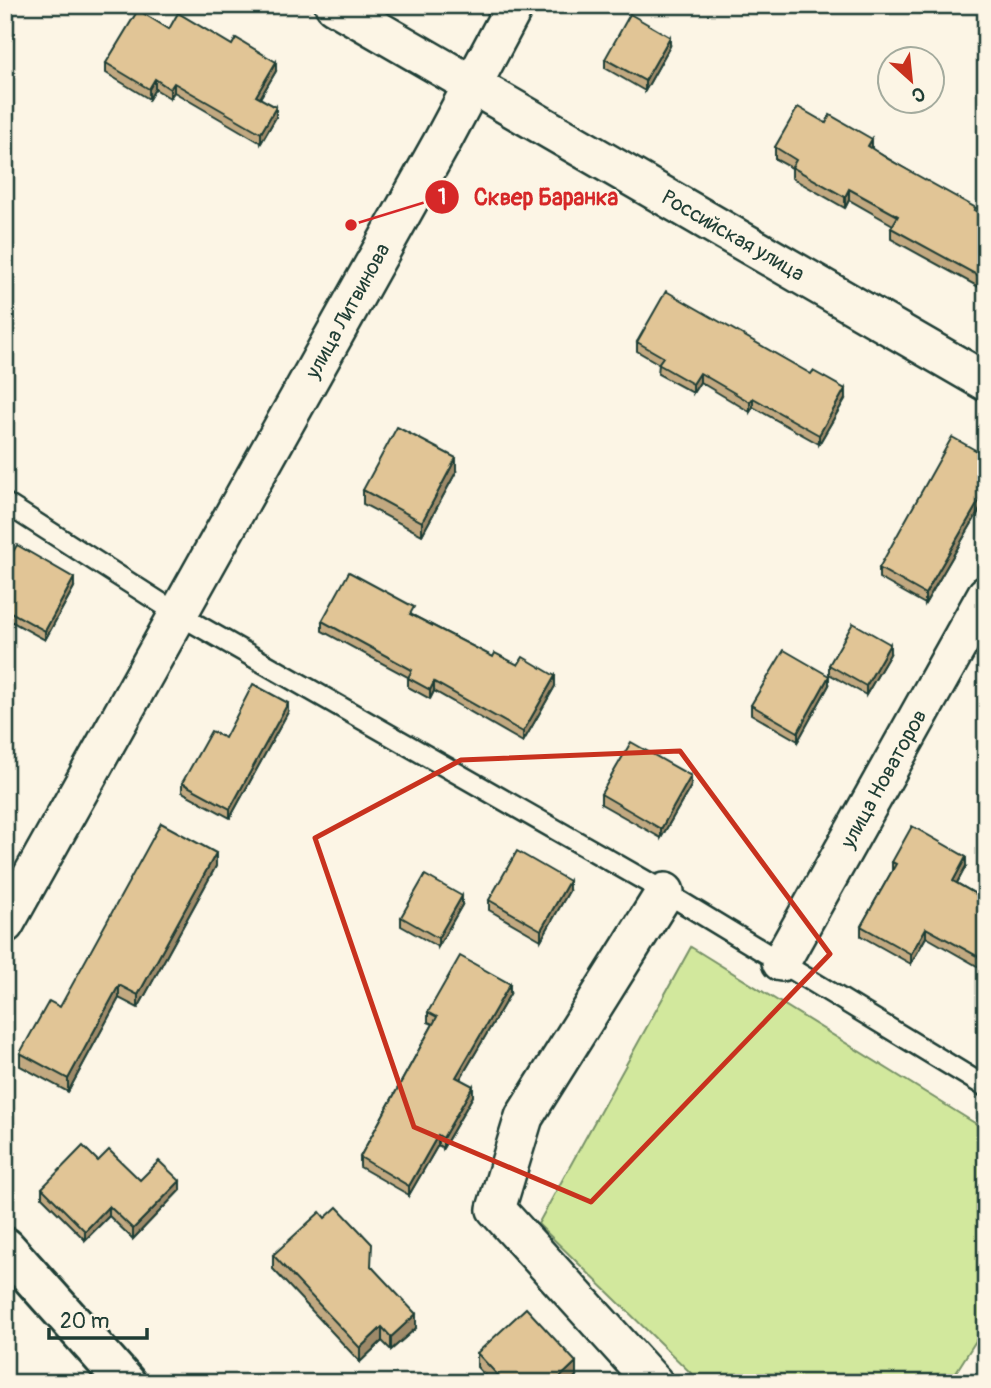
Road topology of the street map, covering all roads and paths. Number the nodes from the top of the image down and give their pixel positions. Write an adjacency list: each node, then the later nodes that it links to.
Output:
1 (334, 5): 3 (street, Российская улица)
2 (515, 5): 3 (street, улица Литвинова)
3 (473, 85): 4 (street, Российская улица); 7 (street, улица Литвинова)
4 (986, 382)
5 (5, 503): 7 (lane)
6 (986, 595): 10 (street, улица Новаторов)
7 (178, 614): 8 (lane); 9 (street, улица Литвинова)
8 (665, 892): 10 (lane); 14 (street)
9 (5, 924)
10 (781, 962): 11 (lane)
11 (986, 1087)
12 (5, 1247): 13 (street)
13 (126, 1383)
14 (654, 1383)

